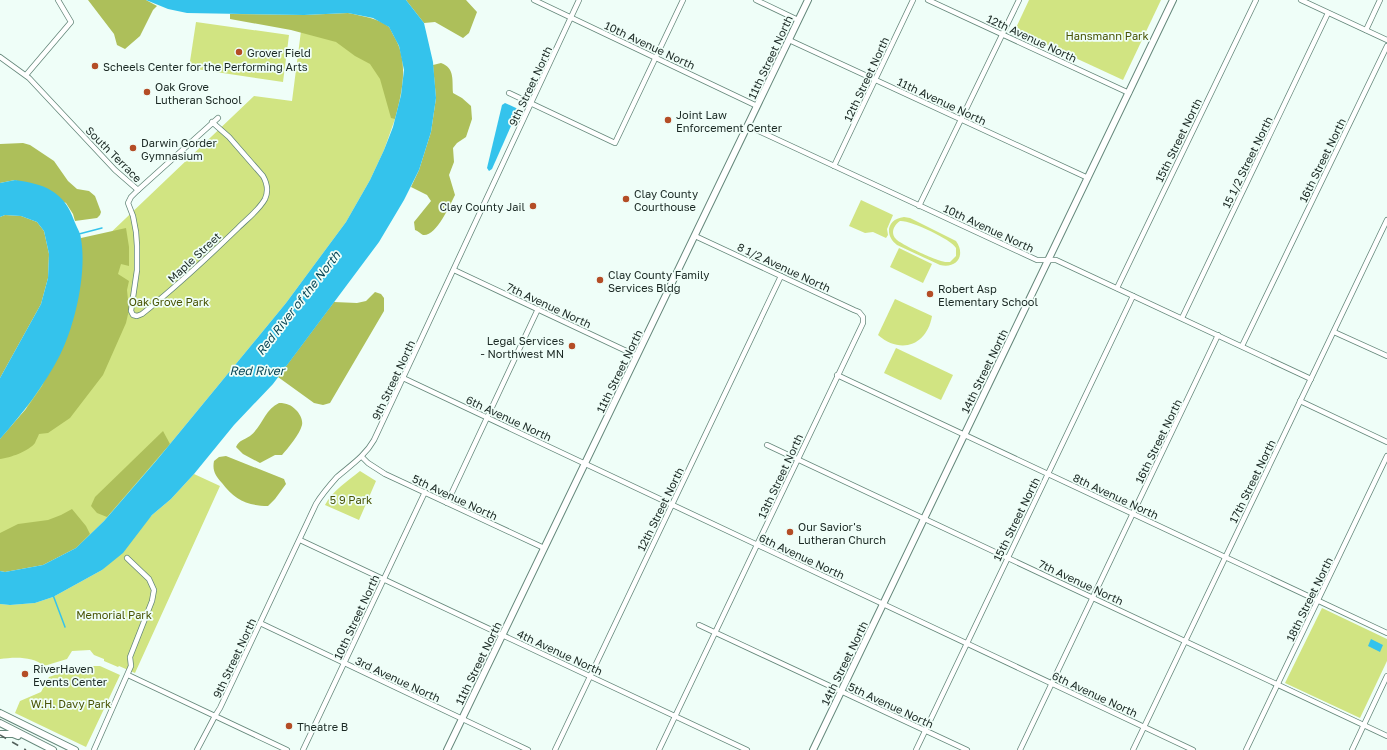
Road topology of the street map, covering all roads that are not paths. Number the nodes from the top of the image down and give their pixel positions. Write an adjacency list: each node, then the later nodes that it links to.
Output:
1 (58, 0): 24 (street)
2 (534, 0): 15 (street, 10th Avenue North)
3 (579, 0): 15 (street, 9th Street North)
4 (683, 0): 23 (street)
5 (756, 0): 16 (street)
6 (808, 0): 16 (street, 11th Street North)
7 (913, 0): 25 (street, 12th Street North)
8 (928, 0): 18 (street, 12th Avenue North)
9 (1019, 0): 18 (street)
10 (1173, 0): 27 (street, 14th Street North)
11 (1256, 0): 43 (street, 15th Street North)
12 (1301, 0): 14 (street)
13 (1380, 0): 17 (street)
14 (1328, 13): 17 (street); 48 (street, 15 1/2 Street North)
15 (571, 17): 23 (street, 10th Avenue North); 28 (street, 9th Street North)
16 (798, 20): 19 (street, 11th Street North)
17 (1366, 30): 20 (street)
18 (1002, 34): 27 (street, 12th Avenue North); 31 (street)
19 (789, 40): 25 (street, 11th Avenue North); 29 (street, 11th Street North)
20 (1387, 40)
21 (1387, 46): 51 (street, 16th Street North)
22 (0, 57): 24 (street, South Terrace)
23 (655, 57): 28 (street); 29 (street, 10th Avenue North)
24 (26, 75): 36 (street, South Terrace)
25 (876, 80): 31 (street, 11th Avenue North); 34 (street, 12th Street North)
26 (508, 93): 28 (street)
27 (1129, 93): 35 (street, 14th Street North)
28 (531, 104): 41 (street, 9th Street North)
29 (757, 106): 33 (street, 11th Street North)
30 (218, 118): 32 (street)
31 (961, 120): 35 (street, 11th Avenue North); 37 (street)
32 (212, 122): 36 (street); 46 (street, Maple Street)
33 (748, 126): 34 (street, 10th Avenue North); 39 (street, 11th Street North)
34 (834, 166): 37 (street, 10th Avenue North)
35 (1088, 178): 40 (street, 14th Street North)
36 (138, 190): 46 (street, South Terrace)
37 (919, 206): 40 (street, 10th Avenue North)
38 (1387, 220): 49 (street, 17th Street North)
39 (695, 236): 42 (street, 8 1/2 Avenue North); 52 (street, 11th Street North)
40 (1048, 260): 43 (street, 10th Avenue North); 59 (street, 14th Street North)
41 (454, 270): 45 (street, 7th Avenue North); 55 (street, 9th Street North)
42 (781, 276): 47 (street, 8 1/2 Avenue North); 69 (street, 12th Street North)
43 (1117, 288): 44 (street, 10th Avenue North)
44 (1133, 296): 48 (street, 10th Avenue North); 66 (street, 15th Street North)
45 (538, 310): 52 (street, 7th Avenue North); 58 (street)
46 (133, 315)
47 (863, 317): 54 (street, 13th Street North)
48 (1182, 318): 50 (street, 10th Avenue North)
49 (1334, 332): 53 (street); 56 (street, 17th Street North)
50 (1218, 335): 51 (street, 10th Avenue North); 70 (street, 16th Street North)
51 (1242, 346): 56 (street, 10th Avenue North)
52 (637, 356): 65 (street, 11th Street North)
53 (1387, 356)
54 (838, 375): 59 (street, 8th Avenue North); 64 (street, 13th Street North)
55 (403, 378): 58 (street, 6th Avenue North); 63 (street, 9th Street North)
56 (1311, 378): 57 (street, 17th Street North)
57 (1300, 401): 60 (street); 75 (street, 17th Street North)
58 (487, 418): 65 (street, 6th Avenue North); 68 (street)
59 (964, 435): 66 (street, 8th Avenue North); 71 (street, 14th Street North)
60 (1387, 442)
61 (767, 445): 64 (street, 7th Avenue North)
62 (1387, 456): 80 (street, 18th Street North)
63 (362, 457): 67 (street, 5th Avenue North); 72 (street, 9th Street North)
64 (798, 459): 71 (street, 7th Avenue North); 73 (street, 13th Street North)
65 (585, 464): 69 (street, 6th Avenue North); 74 (street, 11th Street North)
66 (1048, 474): 70 (street, 8th Avenue North); 77 (street, 15th Street North)
67 (425, 492): 68 (street, 5th Avenue North); 78 (street, 10th Street North)
68 (447, 503): 74 (street, 5th Avenue North)
69 (672, 505): 73 (street, 6th Avenue North); 91 (street, 12th Street North)
70 (1133, 514): 75 (street, 8th Avenue North); 79 (street, 16th Street North)
71 (924, 519): 77 (street, 7th Avenue North); 81 (street, 14th Street North)
72 (300, 540): 78 (street, 4th Avenue North); 82 (street, 9th Street North)
73 (757, 545): 81 (street, 6th Avenue North); 84 (street, 13th Street North)
74 (544, 548): 86 (street, 11th Street North)
75 (1226, 557): 80 (street, 8th Avenue North); 87 (street, 17th Street North)
76 (127, 558): 90 (street)
77 (1008, 558): 79 (street, 7th Avenue North); 88 (street, 15th Street North)
78 (384, 579): 86 (street, 4th Avenue North); 89 (street, 10th Street North)
79 (1093, 598): 87 (street, 7th Avenue North); 93 (street, 16th Street North)
80 (1318, 600): 85 (street, 8th Avenue North); 94 (street, 18th Street North)
81 (883, 604): 88 (street, 6th Avenue North); 95 (street, 14th Street North)
82 (260, 623): 89 (street, 3rd Avenue North); 97 (street, 9th Street North)
83 (699, 625): 84 (street, 5th Avenue North)
84 (715, 632): 95 (street, 5th Avenue North); 98 (street, 13th Street North)
85 (1387, 633)
86 (502, 635): 91 (street, 4th Avenue North); 99 (street, 11th Street North)
87 (1185, 641): 94 (street, 7th Avenue North); 102 (street, 17th Street North)
88 (967, 644): 93 (street, 6th Avenue North); 103 (street, 15th Street North)
89 (344, 663): 99 (street, 3rd Avenue North); 112 (street, 10th Street North)
90 (128, 675): 97 (street); 109 (street)
91 (590, 676): 98 (street, 4th Avenue North); 115 (street, 12th Street North)
92 (1387, 676): 101 (street)
93 (1052, 683): 102 (street, 6th Avenue North); 121 (street, 16th Street North)
94 (1278, 685): 101 (street, 7th Avenue North); 124 (street, 18th Street North)
95 (841, 691): 103 (street, 5th Avenue North); 118 (street, 14th Street North)
96 (0, 713): 108 (street)
97 (215, 716): 110 (street, 9th Street North); 111 (street)
98 (675, 716): 116 (street, 13th Street North); 117 (street, 4th Avenue North)
99 (462, 719): 113 (street, 11th Street North); 114 (street, 3rd Avenue North)
100 (0, 723): 106 (street)
101 (1364, 725): 105 (street, 7th Avenue North); 125 (street)
102 (1144, 727): 122 (street, 17th Street North); 123 (street, 6th Avenue North)
103 (925, 730): 119 (street, 15th Street North); 120 (street, 5th Avenue North)
104 (0, 734): 106 (street)
105 (1387, 736)
106 (43, 746): 107 (street)
107 (53, 750)
108 (75, 750)
109 (94, 750)
110 (198, 750)
111 (288, 750)
112 (303, 750)
113 (447, 750)
114 (528, 750)
115 (555, 750)
116 (659, 750)
117 (747, 750)
118 (813, 750)
119 (916, 750)
120 (967, 750)
121 (1020, 750)
122 (1133, 750)
123 (1193, 750)
124 (1246, 750)
125 (1352, 750)

